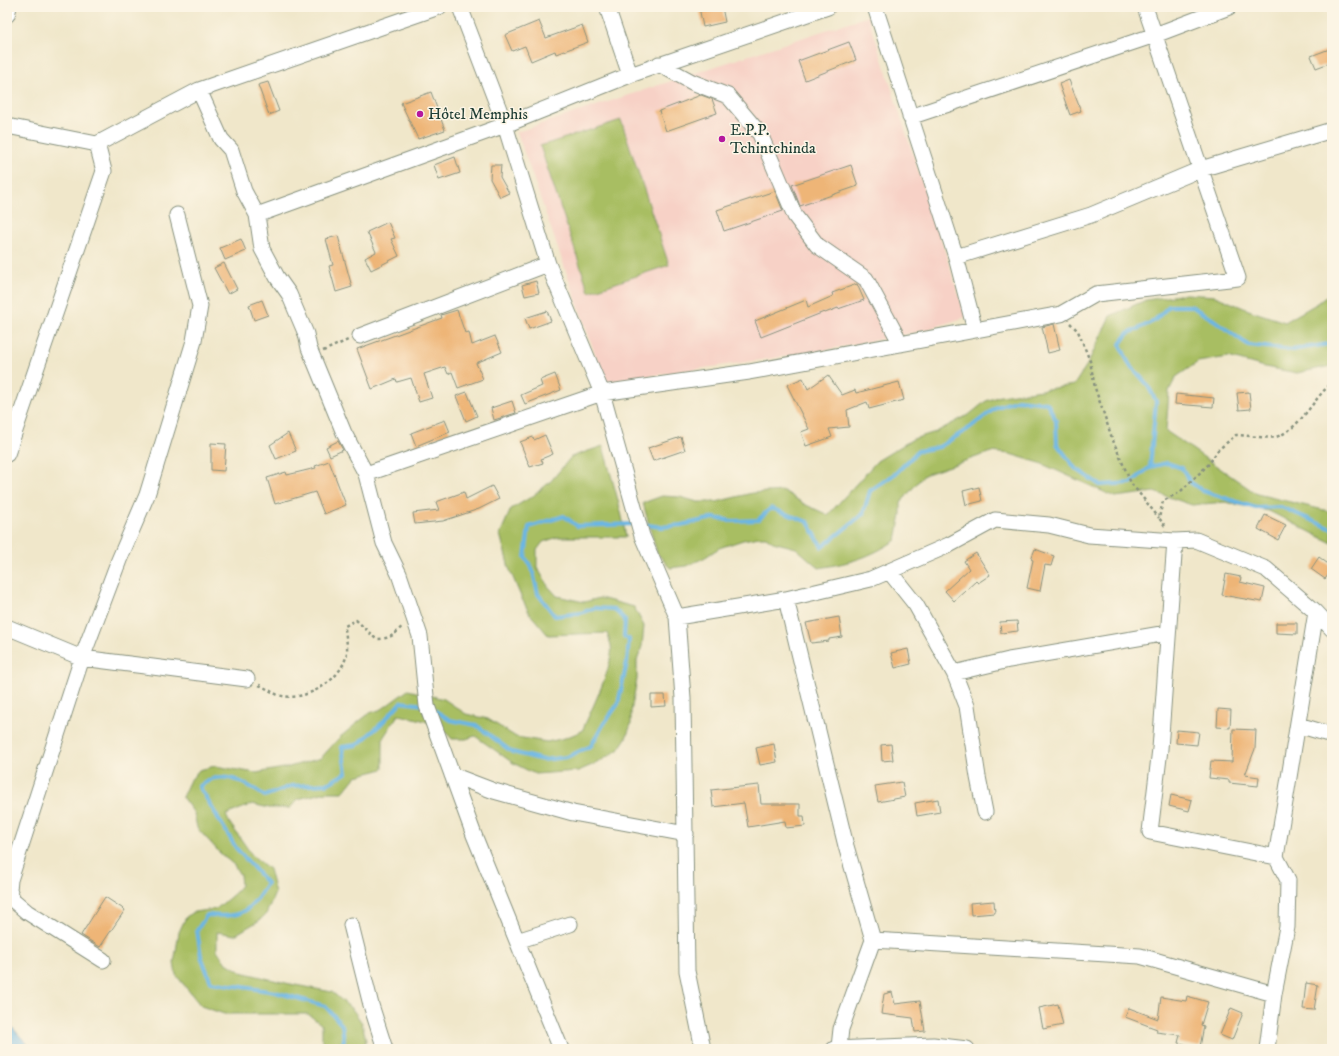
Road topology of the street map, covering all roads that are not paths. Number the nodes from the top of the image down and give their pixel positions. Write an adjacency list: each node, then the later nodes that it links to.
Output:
1 (10, 7): 9 (street)
2 (439, 7): 13 (street)
3 (460, 7): 16 (street)
4 (606, 7): 12 (street)
5 (828, 7): 11 (street)
6 (875, 7): 14 (street)
7 (1145, 7): 10 (street)
8 (1229, 7): 10 (street)
9 (7, 15)
10 (1155, 34): 14 (street); 19 (street)
11 (659, 64): 12 (street); 26 (street)
12 (630, 75): 16 (street)
13 (199, 90): 18 (street); 21 (street)
14 (910, 117): 22 (street)
15 (7, 126): 18 (street)
16 (506, 126): 21 (street); 23 (street)
17 (1332, 130): 19 (street)
18 (97, 144): 28 (street)
19 (1201, 169): 22 (street); 24 (street)
20 (177, 215): 38 (street)
21 (257, 215): 29 (street)
22 (956, 257): 24 (street)
23 (548, 264): 25 (street); 27 (street)
24 (975, 330): 26 (street)
25 (360, 336)
26 (901, 344): 27 (street)
27 (602, 393): 29 (street); 34 (street)
28 (7, 454)
29 (366, 474): 43 (street)
30 (1175, 541): 31 (street); 33 (street); 37 (street)
31 (889, 571): 32 (street); 39 (street)
32 (786, 599): 34 (street); 49 (street)
33 (1316, 612): 36 (street); 41 (street)
34 (677, 617): 45 (street)
35 (7, 627): 38 (street)
36 (1332, 629)
37 (1168, 633): 39 (street); 46 (street)
38 (82, 658): 40 (street); 51 (street)
39 (954, 673): 44 (street)
40 (247, 679)
41 (1298, 725): 42 (street); 46 (street)
42 (1332, 735)
43 (452, 775): 45 (street); 50 (street)
44 (985, 812)
45 (686, 834): 56 (street)
46 (1276, 857): 52 (street)
47 (570, 924): 50 (street)
48 (351, 925): 54 (street)
49 (873, 940): 52 (street); 53 (street)
50 (517, 941): 55 (street)
51 (102, 960)
52 (1274, 994): 58 (street)
53 (836, 1048): 57 (street)
54 (385, 1049)
55 (561, 1049)
56 (703, 1049)
57 (966, 1049)
58 (1267, 1049)

